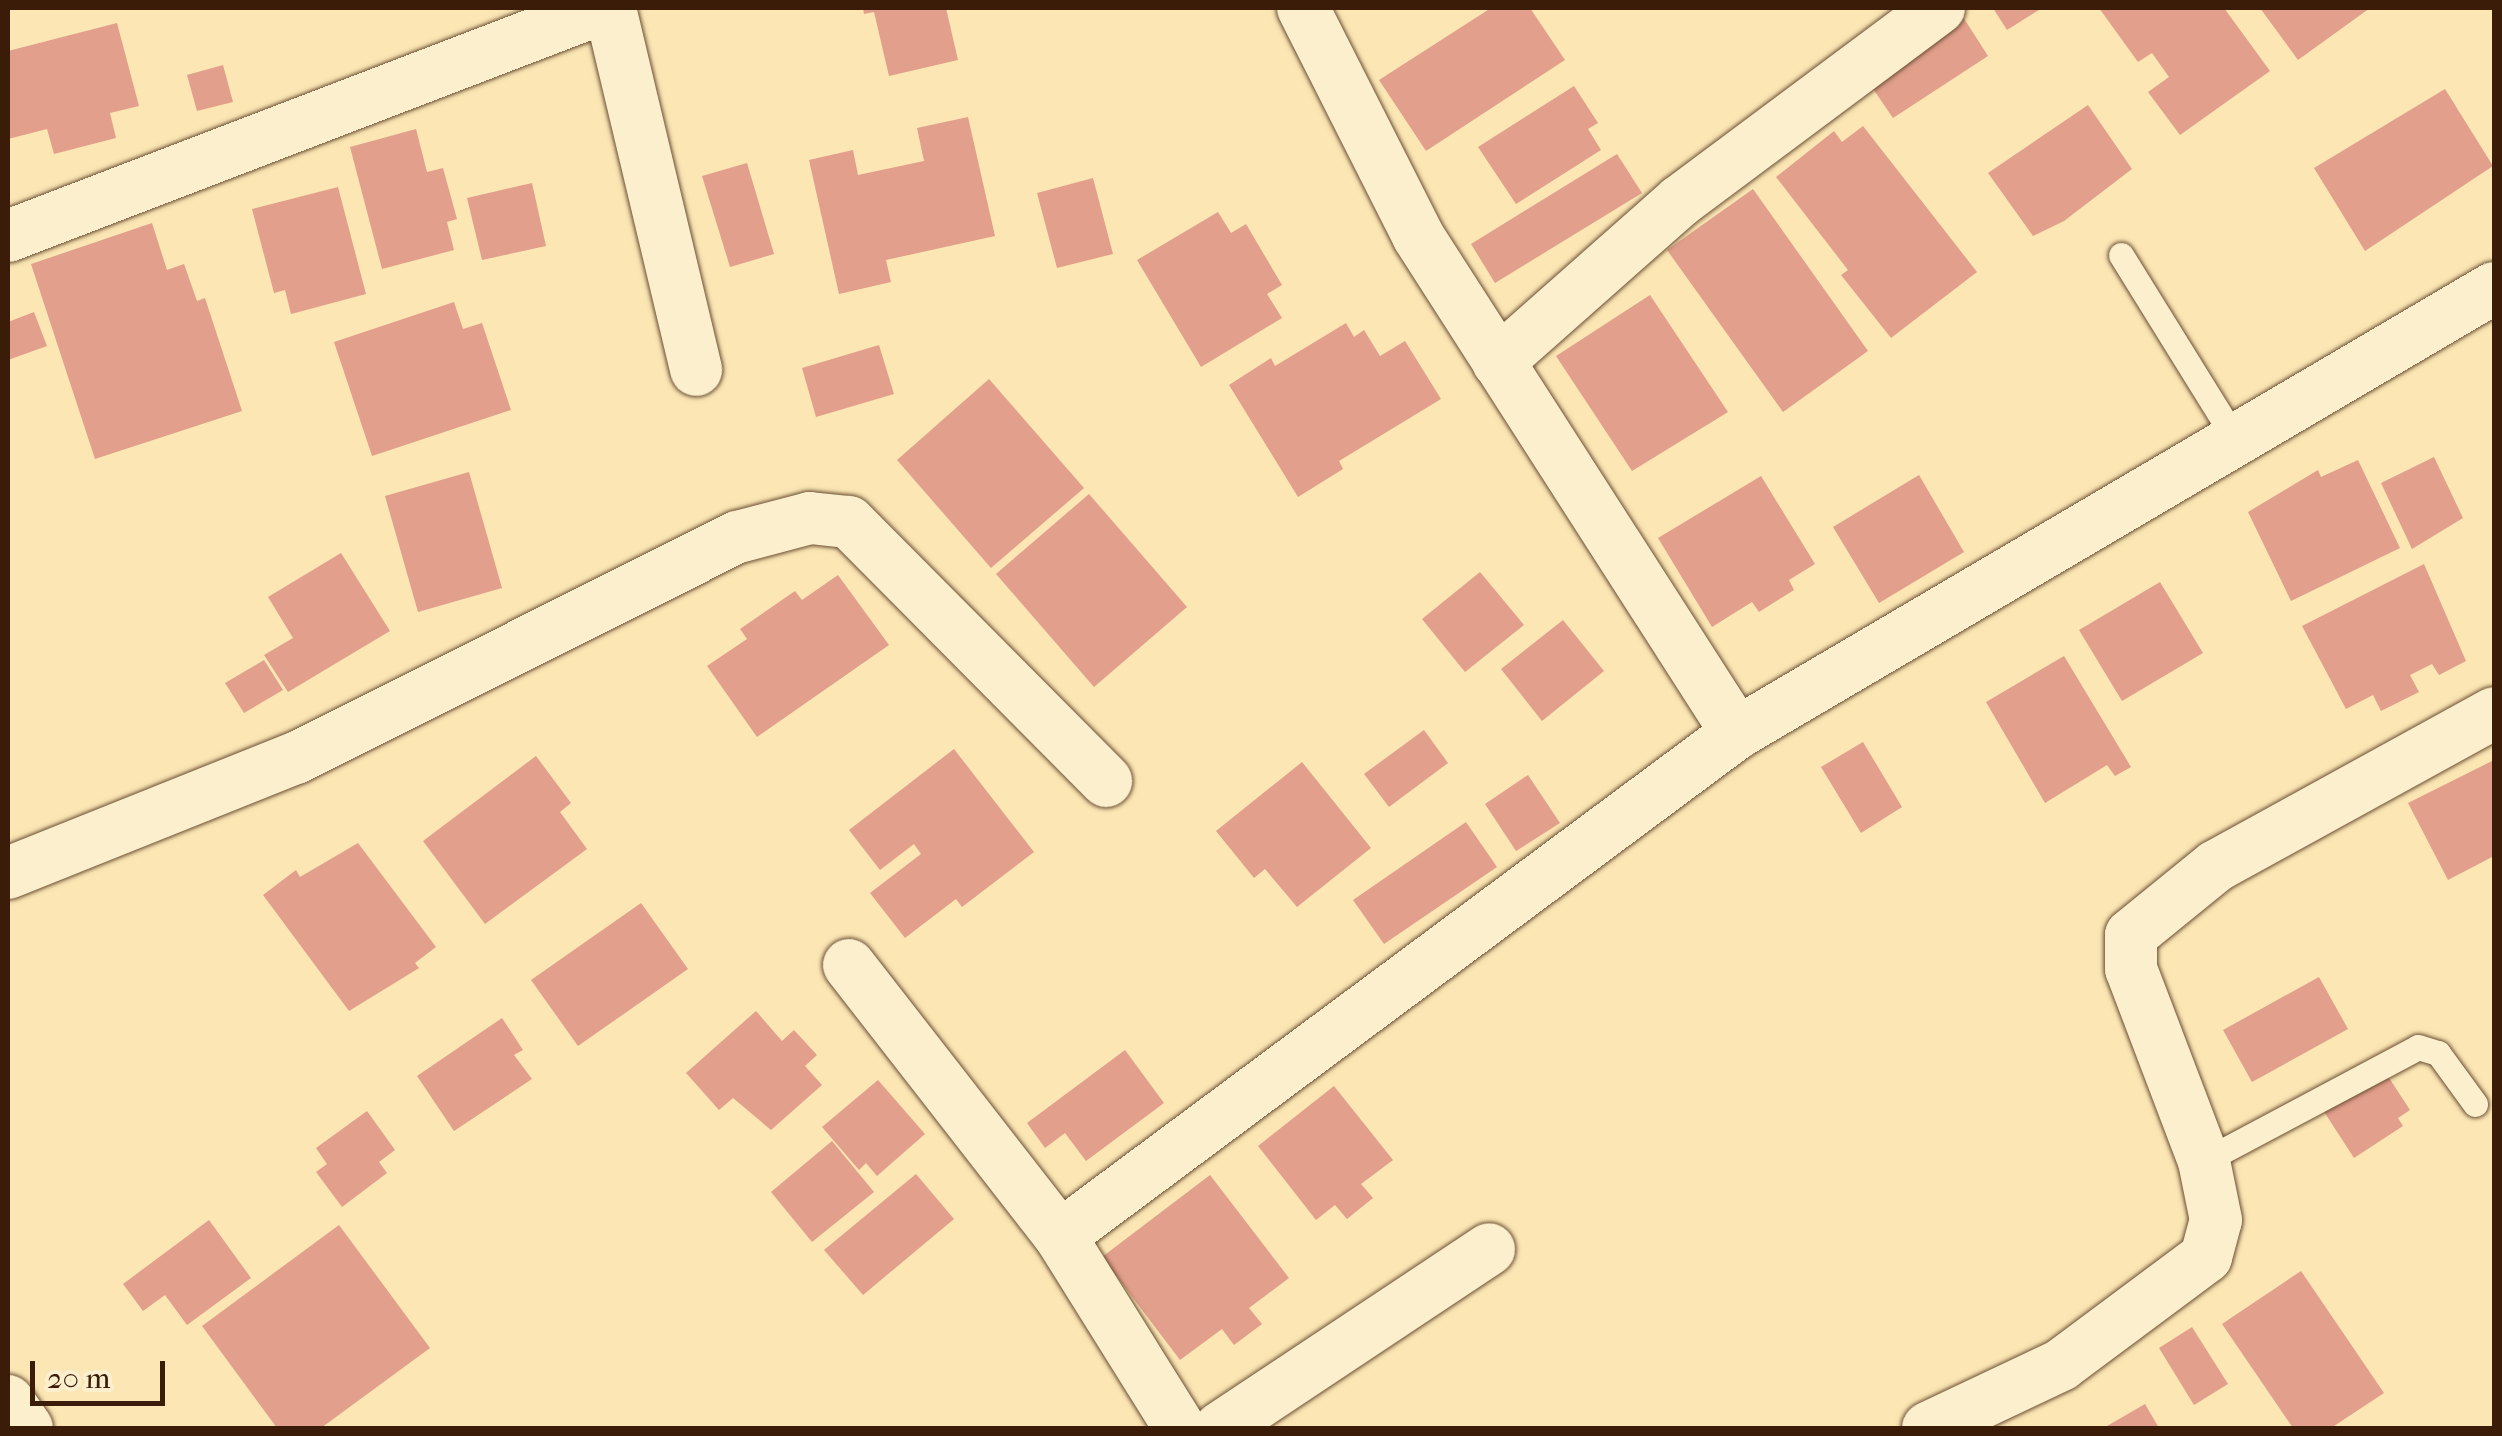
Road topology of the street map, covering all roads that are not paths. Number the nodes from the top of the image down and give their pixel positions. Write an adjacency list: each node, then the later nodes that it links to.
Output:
1 (607, 8): 4 (street); 8 (street)
2 (1302, 8): 7 (street)
3 (1940, 8): 7 (street)
4 (8, 236)
5 (2121, 255): 9 (lane)
6 (2494, 288): 9 (street)
7 (1498, 362): 11 (street)
8 (696, 370)
9 (2234, 437): 11 (street)
10 (2494, 713): 16 (street)
11 (1737, 732): 17 (street)
12 (1106, 781): 13 (street)
13 (8, 873)
14 (849, 965): 17 (street)
15 (2474, 1104): 16 (lane)
16 (2204, 1162): 23 (street)
17 (1060, 1236): 21 (street)
18 (1489, 1248): 22 (street)
19 (8, 1401): 20 (street)
20 (27, 1428)
21 (1180, 1428)
22 (1220, 1428)
23 (1928, 1428)

